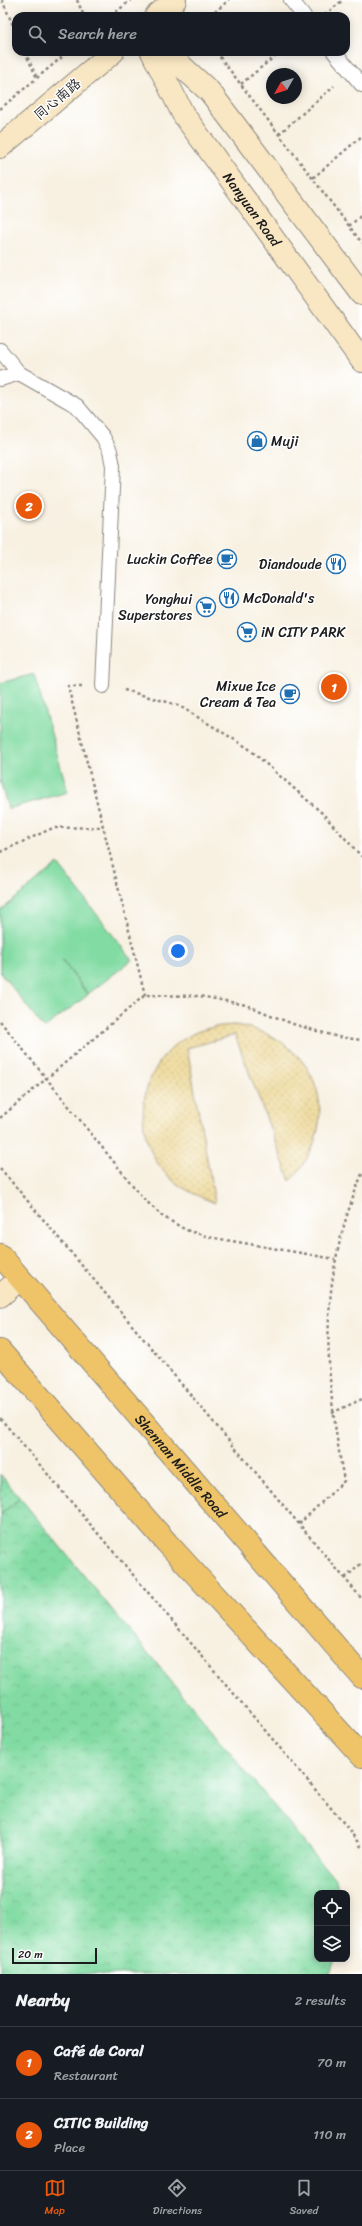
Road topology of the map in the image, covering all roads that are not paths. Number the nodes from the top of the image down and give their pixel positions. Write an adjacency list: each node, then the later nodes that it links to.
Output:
1 (175, 0): 3 (street)
2 (291, 0): 4 (lane)
3 (161, 12)
4 (301, 12)
5 (108, 56): 10 (street, 同心南路)
6 (154, 56): 13 (street, Nanyuan Road)
7 (170, 56): 11 (street)
8 (337, 56): 9 (lane)
9 (362, 85)
10 (0, 147)
11 (362, 294)
12 (0, 350): 14 (lane)
13 (362, 361)
14 (19, 373): 15 (lane); 16 (lane)
15 (0, 379)
16 (103, 686)
17 (0, 1255): 18 (main road, Shennan Middle Road)
18 (20, 1279): 19 (street); 21 (main road, Shennan Middle Road)
19 (0, 1296)
20 (0, 1351): 22 (main road)
21 (362, 1677)
22 (361, 1756)

